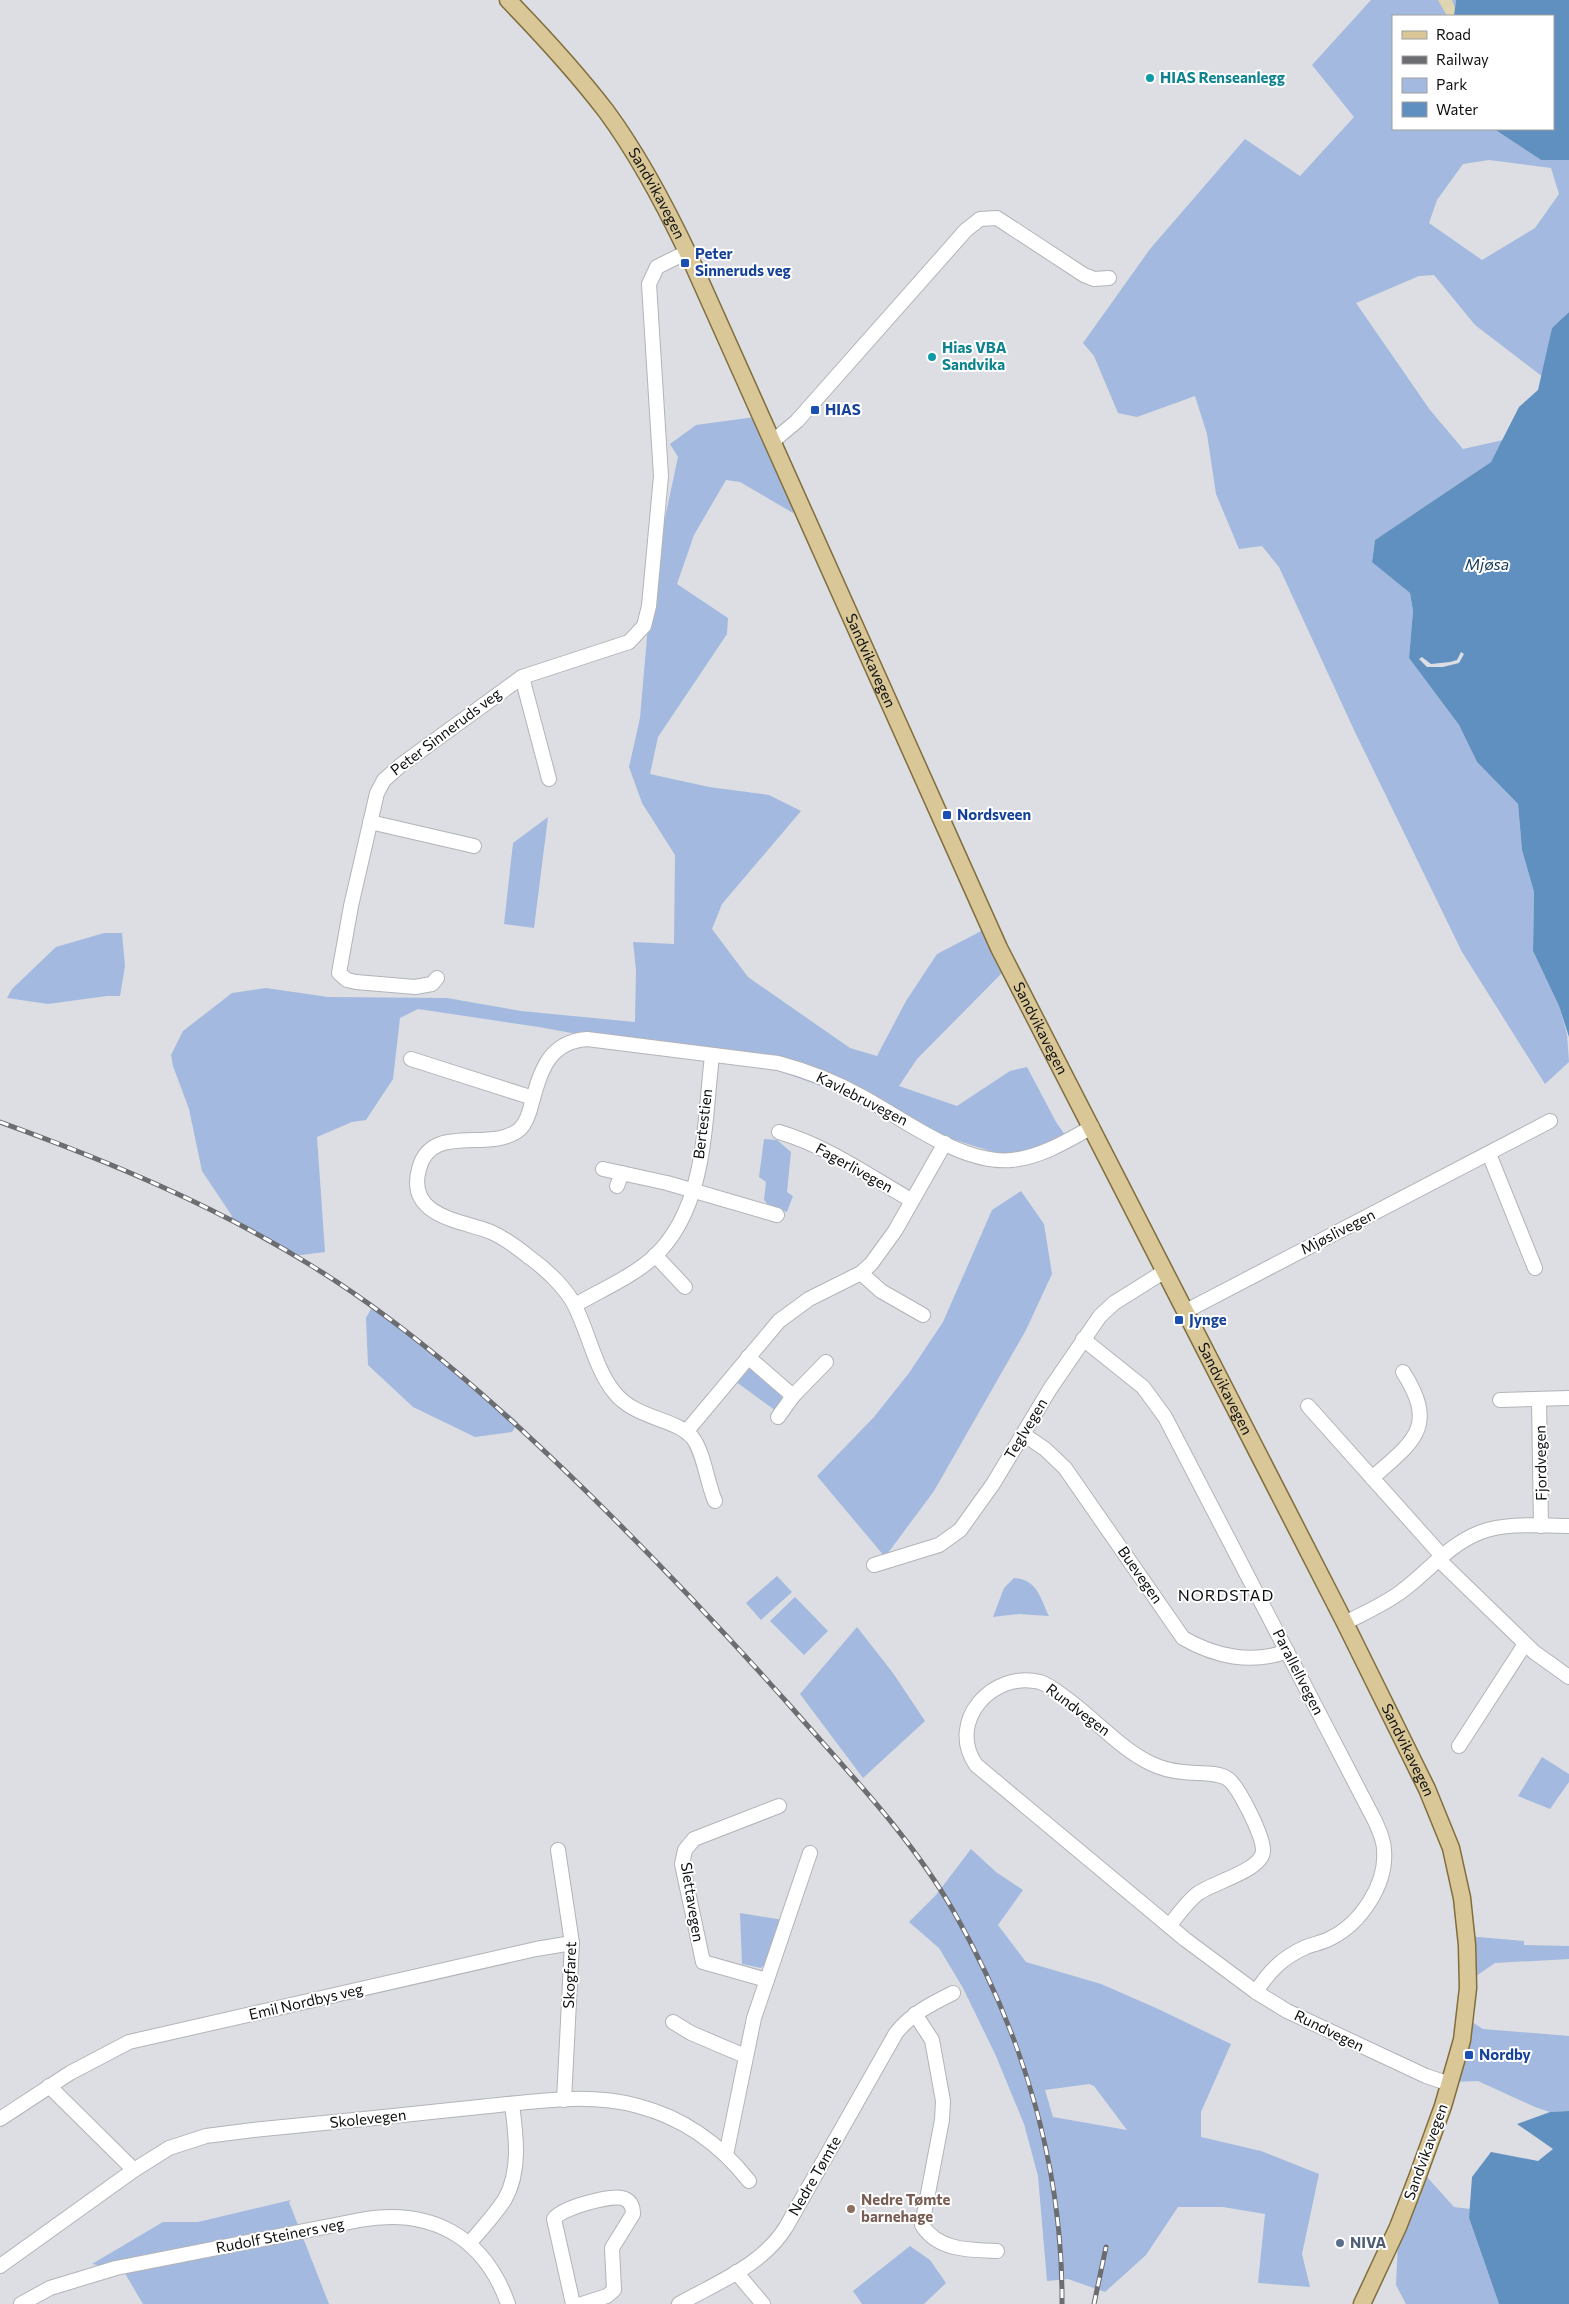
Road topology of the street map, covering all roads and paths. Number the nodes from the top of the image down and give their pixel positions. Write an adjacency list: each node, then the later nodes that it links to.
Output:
1 (508, 0): 2 (main road, Sandvikavegen)
2 (687, 252): 4 (main road, Sandvikavegen); 5 (street, Peter Sinneruds veg)
3 (1109, 278): 4 (street)
4 (772, 442): 14 (main road, Sandvikavegen)
5 (522, 677): 6 (street, Peter Sinneruds veg); 7 (street, Peter Sinneruds veg)
6 (549, 779)
7 (370, 822): 8 (street); 9 (street, Peter Sinneruds veg)
8 (474, 846)
9 (437, 978)
10 (712, 1056): 12 (street, Kavlebruvegen); 16 (street, Kavlebruvegen); 19 (street, Bertestien)
11 (411, 1059): 12 (street)
12 (533, 1098): 27 (street, Kavlebruvegen)
13 (1550, 1122): 17 (street, Mjøslivegen)
14 (1092, 1126): 16 (street, Kavlebruvegen); 24 (main road, Sandvikavegen)
15 (779, 1132): 20 (street, Fagerlivegen)
16 (945, 1143): 20 (street)
17 (1489, 1154): 23 (street); 28 (street, Mjøslivegen)
18 (603, 1168): 19 (street)
19 (694, 1191): 21 (street); 22 (street, Bertestien)
20 (912, 1200): 25 (street)
21 (777, 1215)
22 (656, 1256): 26 (street); 27 (street, Bertestien)
23 (1535, 1268)
24 (1165, 1270): 28 (main road, Sandvikavegen); 30 (street, Teglvegen)
25 (861, 1273): 29 (street); 31 (street)
26 (685, 1286)
27 (575, 1305): 40 (street, Kavlebruvegen)
28 (1186, 1311): 48 (main road, Sandvikavegen)
29 (923, 1315)
30 (1083, 1338): 41 (street, Teglvegen); 50 (street, Parallellvegen)
31 (748, 1357): 34 (street); 40 (street)
32 (826, 1362): 34 (street)
33 (1403, 1372): 42 (street)
34 (793, 1396): 39 (street)
35 (1569, 1398): 37 (street)
36 (1500, 1400): 37 (street)
37 (1539, 1400): 44 (street, Fjordvegen)
38 (1308, 1406): 42 (street)
39 (778, 1417)
40 (686, 1432): 43 (street)
41 (1024, 1434): 47 (street, Teglvegen); 50 (street, Buevegen)
42 (1372, 1478): 46 (street)
43 (715, 1501)
44 (1541, 1526): 45 (street); 46 (street)
45 (1569, 1526)
46 (1440, 1558): 48 (street); 49 (street)
47 (874, 1565)
48 (1345, 1623): 64 (main road, Sandvikavegen)
49 (1525, 1644): 51 (street); 52 (street)
50 (1287, 1651): 59 (street, Parallellvegen)
51 (1569, 1677)
52 (1459, 1746)
53 (779, 1806): 58 (street, Slettavegen)
54 (558, 1850): 57 (street, Skogfaret)
55 (810, 1853): 58 (street)
56 (1169, 1926): 56 (street, Rundvegen); 59 (street, Rundvegen)
57 (572, 1943): 65 (street, Emil Nordbys veg); 66 (street, Skogfaret)
58 (767, 1980): 63 (street)
59 (1256, 1992): 64 (street, Rundvegen)
60 (953, 1993): 61 (street, Nedre Tømte)
61 (915, 2014): 73 (street); 75 (street, Nedre Tømte)
62 (673, 2022): 63 (street)
63 (745, 2056): 69 (street)
64 (1450, 2084): 82 (main road, Sandvikavegen)
65 (50, 2086): 68 (street, Emil Nordbys veg); 70 (street)
66 (564, 2100): 67 (street, Skolevegen); 69 (street, Skolevegen)
67 (512, 2104): 70 (street, Skolevegen); 72 (street)
68 (0, 2118)
69 (726, 2155): 71 (street, Skolevegen)
70 (134, 2170): 74 (street, Skolevegen)
71 (749, 2181)
72 (469, 2244): 76 (street, Rudolf Steiners veg); 77 (street, Rudolf Steiners veg)
73 (998, 2250)
74 (0, 2266)
75 (736, 2272): 80 (street, Nedre Tømte); 81 (street)
76 (21, 2304)
77 (508, 2304)
78 (573, 2304): 79 (street)
79 (582, 2304)
80 (679, 2304)
81 (763, 2304)
82 (1362, 2304)

